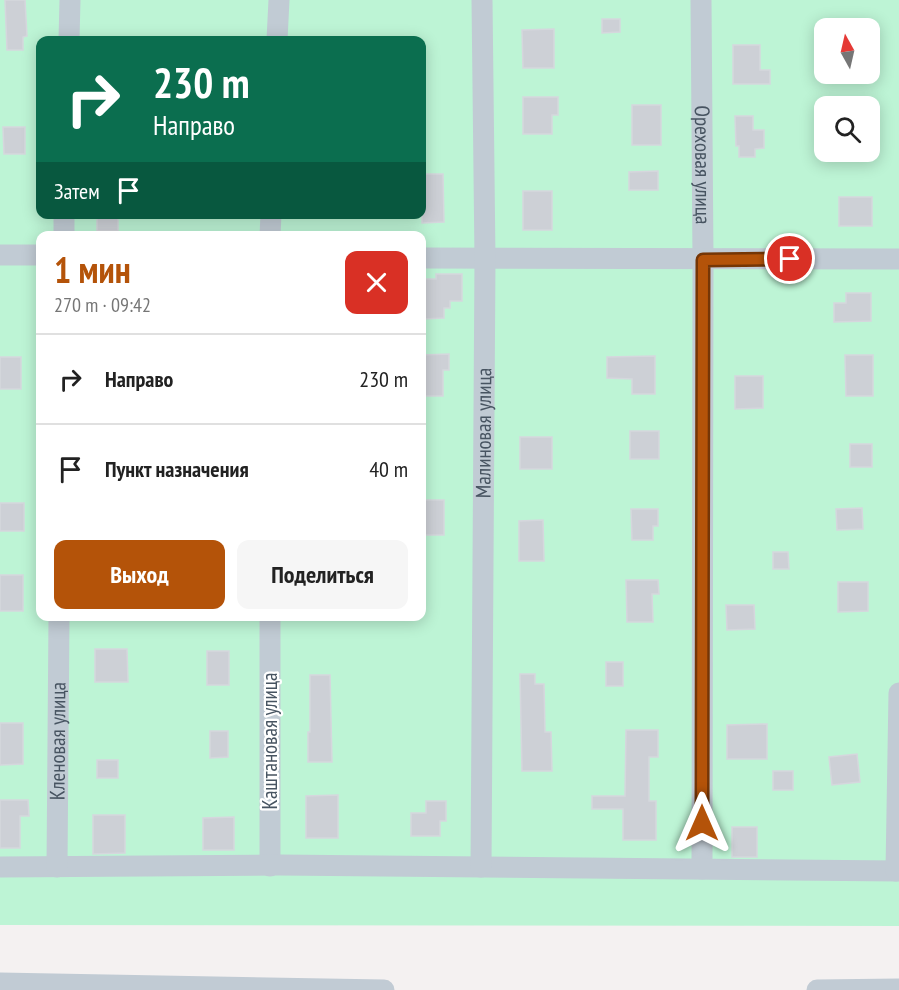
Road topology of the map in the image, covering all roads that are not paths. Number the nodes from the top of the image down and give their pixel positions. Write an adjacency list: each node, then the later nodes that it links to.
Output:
1 (70, 0): 5 (street)
2 (279, 0): 6 (street)
3 (482, 0): 10 (street, Малиновая улица)
4 (701, 0): 12 (street, Ореховая улица)
5 (69, 36)
6 (277, 36)
7 (0, 255): 8 (street)
8 (36, 255)
9 (426, 258): 10 (street)
10 (485, 259): 12 (street); 19 (street, Малиновая улица)
11 (899, 259): 12 (street)
12 (703, 260): 20 (street, Ореховая улица)
13 (59, 621): 18 (street, Кленовая улица)
14 (270, 621): 16 (street, Каштановая улица)
15 (899, 693): 21 (street)
16 (270, 866): 18 (street); 19 (street)
17 (0, 867): 18 (street)
18 (57, 867)
19 (481, 867): 20 (street)
20 (702, 870): 21 (street)
21 (898, 871)
22 (0, 983): 23 (street)
23 (384, 990)
24 (817, 990): 25 (street)
25 (899, 990)

